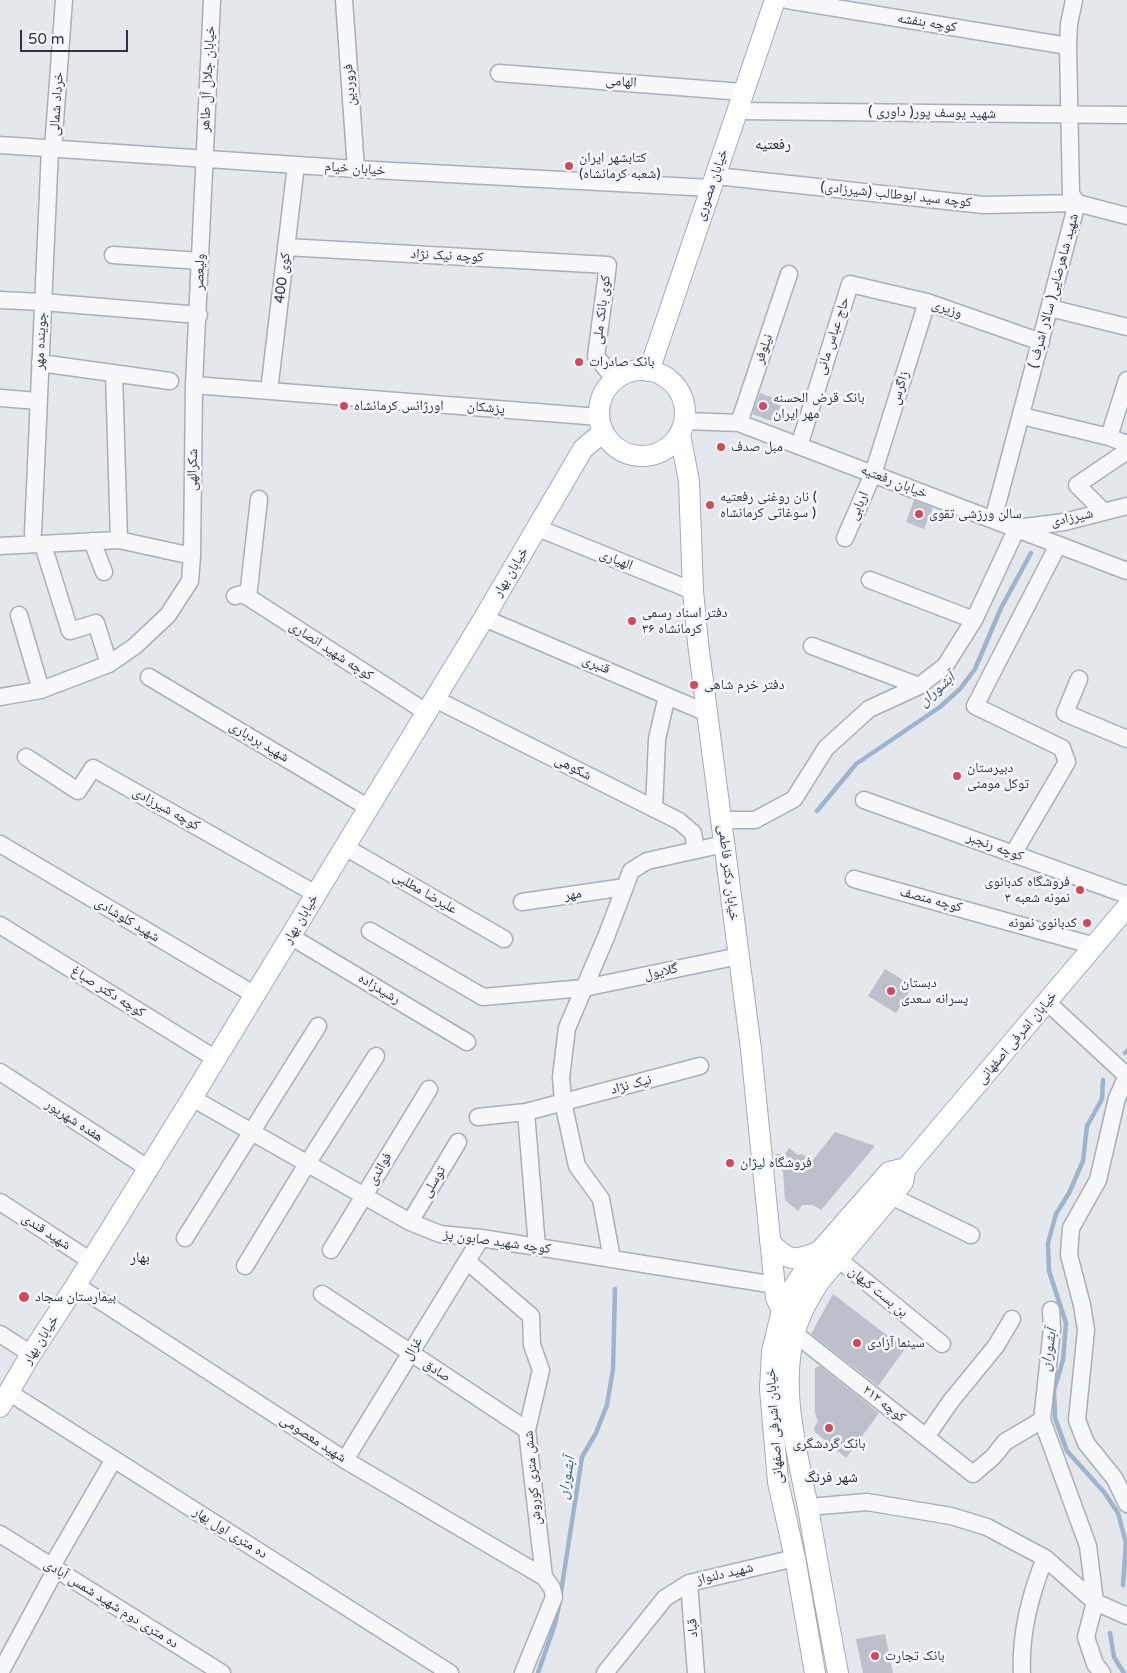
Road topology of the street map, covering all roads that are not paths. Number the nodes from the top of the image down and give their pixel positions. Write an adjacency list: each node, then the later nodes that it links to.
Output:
1 (64, 0): 14 (street, خرداد شمالی)
2 (212, 0): 15 (street, خیابان جلال آل طاهر)
3 (344, 0): 17 (street, فروردین)
4 (775, 0): 9 (main road, خیابان مصوری)
5 (787, 0): 7 (street, کوچه بنفشه)
6 (1074, 0): 7 (street, شهید شاهرضایی( سالار اشرف ))
7 (1068, 46): 11 (street, شهید شاهرضایی( سالار اشرف ))
8 (499, 73): 9 (street, الهامی)
9 (743, 92): 10 (main road, خیابان مصوری)
10 (736, 111): 11 (street, شهید یوسف پور( داوری )); 18 (main road, خیابان مصوری)
11 (1069, 114): 12 (street, شهید یوسف پور( داوری )); 19 (street, شهید شاهرضایی( سالار اشرف ))
12 (1127, 115)
13 (0, 145): 14 (street, خیابان خیام)
14 (52, 148): 15 (street, خیابان خیام); 28 (street, جوینده مهر)
15 (204, 159): 16 (street, خیابان خیام); 23 (street, ولیعصر)
16 (296, 165): 17 (street, خیابان خیام); 21 (street, کوی 400)
17 (356, 169): 18 (street, خیابان خیام)
18 (714, 182): 19 (street, کوچه سید ابوطالب (شیرزادی)); 35 (main road, خیابان مصوری)
19 (1077, 203): 20 (street, کوچه سید ابوطالب (شیرزادی)); 30 (street, شهید شاهرضایی( سالار اشرف ))
20 (1127, 216)
21 (286, 247): 24 (street, کوچه نیک نژاد); 41 (street, کوی 400)
22 (113, 255): 23 (street)
23 (200, 261): 31 (street, ولیعصر)
24 (608, 265): 37 (street, کوی بانک ملی)
25 (789, 274): 45 (street, نیلوفر)
26 (850, 284): 29 (street, وزیری); 50 (street, حاج عباس مانی)
27 (0, 300): 28 (street)
28 (43, 302): 31 (street); 34 (street, جوینده مهر)
29 (927, 302): 33 (street, وزیری); 52 (street, زاگرس)
30 (1050, 308): 32 (street); 33 (street, شهید شاهرضایی( سالار اشرف ))
31 (199, 315): 40 (street, ولیعصر)
32 (1127, 327)
33 (1042, 342): 44 (street, شهید شاهرضایی( سالار اشرف ))
34 (40, 363): 36 (street); 43 (street, جوینده مهر)
35 (648, 370): 37 (main road); 47 (main road)
36 (114, 373): 39 (street); 61 (street)
37 (615, 380): 46 (main road)
38 (1127, 380): 48 (street)
39 (170, 382)
40 (194, 385): 41 (street, پزشکان); 65 (street, شکرالهی)
41 (270, 391): 46 (street, پزشکان)
42 (0, 398): 43 (street)
43 (38, 401): 60 (street, جوینده مهر)
44 (1022, 416): 48 (street); 56 (street, شهید شاهرضایی( سالار اشرف ))
45 (739, 423): 47 (street, خیابان رفعتیه); 50 (street, خیابان رفعتیه)
46 (601, 424): 47 (main road); 57 (main road, خیابان بهار)
47 (683, 428): 69 (main road, خیابان دکتر فاطمی)
48 (1109, 437): 49 (street)
49 (1127, 444)
50 (799, 446): 52 (street, خیابان رفعتیه)
51 (1127, 451): 55 (street)
52 (873, 474): 56 (street, خیابان رفعتیه); 59 (street, اربابی)
53 (259, 498): 81 (street, کوچه شهید انصاری)
54 (1127, 506): 55 (street, شیرزادی)
55 (1103, 511): 58 (street, شیرزادی)
56 (993, 520): 58 (street, خیابان رفعتیه)
57 (538, 528): 69 (street, الهیاری); 71 (main road, خیابان بهار)
58 (1017, 528): 63 (street, خیابان رفعتیه); 72 (street)
59 (845, 538)
60 (38, 539): 62 (street); 64 (street); 74 (street)
61 (119, 540): 62 (street); 65 (street)
62 (92, 541): 67 (street)
63 (1058, 545): 66 (street, خیابان رفعتیه); 93 (street)
64 (0, 546)
65 (192, 556): 74 (street, شکرالهی)
66 (1127, 571)
67 (104, 572)
68 (870, 580): 72 (street)
69 (693, 591): 82 (main road, خیابان دکتر فاطمی)
70 (19, 615): 78 (street)
71 (484, 618): 79 (street, قنبری); 81 (main road, خیابان بهار)
72 (974, 620): 77 (street)
73 (812, 646): 77 (street)
74 (109, 664): 78 (street, شکرالهی)
75 (149, 677): 86 (street, شهید بردباری)
76 (1079, 680): 83 (street)
77 (919, 686): 88 (street)
78 (41, 690): 80 (street, شکرالهی)
79 (667, 696): 82 (street, قنبری); 87 (street)
80 (0, 697)
81 (431, 706): 86 (main road, خیابان بهار); 87 (street, شکوهی)
82 (707, 713): 88 (main road, خیابان دکتر فاطمی)
83 (1127, 739)
84 (26, 757): 96 (street, کوچه شیرزادی)
85 (864, 800): 93 (street, کوچه رنجبر)
86 (369, 808): 91 (main road, خیابان بهار)
87 (654, 809): 92 (street, شکوهی)
88 (721, 820): 90 (main road, خیابان دکتر فاطمی)
89 (0, 844): 107 (street, شهید کلوشادی)
90 (724, 844): 92 (street); 105 (main road, خیابان دکتر فاطمی)
91 (345, 847): 96 (main road, خیابان بهار); 103 (street, علیرضا مطلبی)
92 (696, 850): 95 (street)
93 (1013, 854): 97 (street, کوچه رنجبر)
94 (854, 879): 104 (street, کوچه منصف)
95 (625, 887): 98 (street, مهر); 106 (street)
96 (316, 894): 102 (main road, خیابان بهار)
97 (1127, 895)
98 (522, 902)
99 (1127, 907): 104 (main road, خیابان اشرفی اصفهانی)
100 (0, 925): 112 (street, کوچه دکتر صباغ)
101 (370, 931): 106 (street, گلایول)
102 (290, 936): 107 (main road, خیابان بهار); 110 (street, رشیدزاده)
103 (504, 939)
104 (1095, 946): 108 (main road, خیابان اشرفی اصفهانی)
105 (739, 956): 106 (street, گلایول); 133 (main road, خیابان دکتر فاطمی)
106 (584, 988): 118 (street)
107 (255, 995): 112 (main road, خیابان بهار)
108 (1047, 1002): 115 (street); 124 (main road, خیابان اشرفی اصفهانی)
109 (318, 1026): 121 (street)
110 (467, 1042)
111 (376, 1056): 123 (street)
112 (216, 1059): 117 (main road, خیابان بهار)
113 (700, 1066): 118 (street, نیک نژاد)
114 (0, 1072): 125 (street, هفده شهریور)
115 (1127, 1076): 158 (street)
116 (429, 1089): 126 (street, فوائدی)
117 (192, 1098): 121 (street, کوچه شهید صابون پز); 125 (main road, خیابان بهار)
118 (562, 1102): 119 (street, نیک نژاد); 137 (street)
119 (526, 1112): 120 (street, نیک نژاد); 134 (street)
120 (478, 1117)
121 (251, 1131): 123 (street, کوچه شهید صابون پز); 131 (street)
122 (458, 1142): 129 (street, توسلی)
123 (307, 1164): 126 (street, کوچه شهید صابون پز); 140 (street)
124 (906, 1168): 127 (main road, خیابان اشرفی اصفهانی); 136 (main road, خیابان اشرفی اصفهانی)
125 (149, 1169): 138 (main road, خیابان بهار)
126 (364, 1196): 129 (street, کوچه شهید صابون پز); 135 (street, فوائدی)
127 (891, 1196): 130 (street); 136 (main road, خیابان اشرفی اصفهانی)
128 (0, 1202): 138 (street, شهید قندی)
129 (410, 1222): 132 (street, کوچه شهید صابون پز)
130 (971, 1235)
131 (185, 1238)
132 (481, 1238): 134 (street, کوچه شهید صابون پز); 139 (street, غزال)
133 (770, 1242): 136 (main road); 142 (main road, خیابان دکتر فاطمی)
134 (537, 1247): 137 (street, کوچه شهید صابون پز)
135 (331, 1250)
136 (829, 1255): 144 (main road, خیابان اشرفی اصفهانی); 147 (main road, خیابان اشرفی اصفهانی); 149 (street, بن بست کیهان)
137 (612, 1259): 142 (street, کوچه شهید صابون پز)
138 (91, 1261): 141 (main road, خیابان بهار)
139 (467, 1261): 150 (street, غزال); 154 (street, شش متری کوروش)
140 (245, 1266)
141 (76, 1285): 151 (main road, خیابان بهار); 157 (street, شهید معصومی)
142 (775, 1285): 144 (main road, خیابان دکتر فاطمی)
143 (322, 1294): 150 (street, صادق)
144 (782, 1310): 161 (main road, خیابان اشرفی اصفهانی)
145 (1051, 1310): 153 (street)
146 (1012, 1319): 155 (street)
147 (794, 1333): 155 (street, کوچه ۲۱۲); 159 (main road, خیابان اشرفی اصفهانی)
148 (0, 1334): 151 (street)
149 (942, 1344)
150 (411, 1353): 154 (street, صادق); 157 (street, غزال)
151 (31, 1354): 152 (main road, خیابان بهار)
152 (5, 1400): 156 (street, ده متری اول بهار)
153 (1042, 1420): 155 (street, کوچه ۲۱۲); 166 (street)
154 (527, 1430): 164 (street, شش متری کوروش)
155 (926, 1437)
156 (114, 1459): 163 (street); 170 (street, ده متری اول بهار)
157 (345, 1460): 164 (street, شهید معصومی)
158 (1127, 1504)
159 (808, 1507): 162 (street); 175 (main road, خیابان اشرفی اصفهانی)
160 (0, 1534): 163 (street, ده متری دوم شهید شمس آبادی)
161 (795, 1558): 165 (street, شهید دلنواز); 174 (main road, خیابان اشرفی اصفهانی)
162 (1045, 1558): 166 (street); 176 (street)
163 (54, 1568): 168 (street); 169 (street, ده متری دوم شهید شمس آبادی)
164 (548, 1582): 171 (street, شش متری کوروش)
165 (690, 1583): 172 (street, شهید دلنواز); 173 (street, قباد)
166 (1095, 1602): 167 (street); 177 (street)
167 (1127, 1616)
168 (0, 1673)
169 (222, 1673)
170 (450, 1673)
171 (523, 1673)
172 (605, 1673)
173 (696, 1673)
174 (815, 1673)
175 (838, 1673)
176 (1022, 1673)
177 (1102, 1673)

